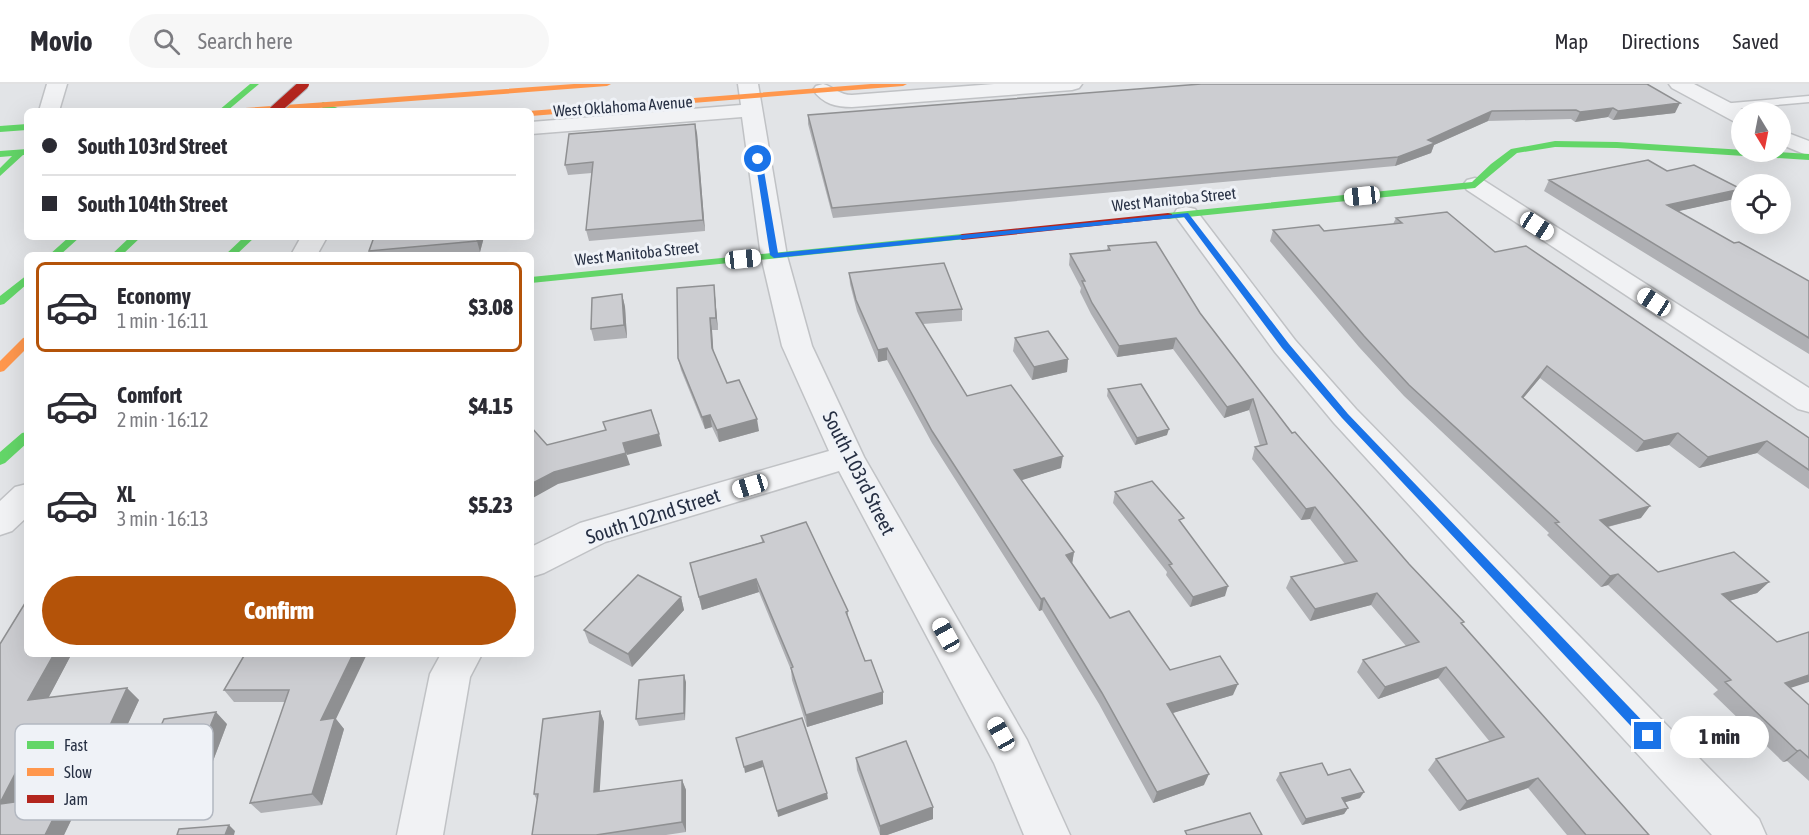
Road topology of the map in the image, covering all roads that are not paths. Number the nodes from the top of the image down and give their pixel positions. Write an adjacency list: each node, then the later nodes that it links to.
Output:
1 (57, 84): 14 (street)
2 (304, 84): 16 (main road, bridge)
3 (607, 84): 8 (main road, West Oklahoma Avenue)
4 (903, 84): 9 (main road, West Oklahoma Avenue)
5 (1072, 84): 9 (street, West Oklahoma Avenue)
6 (1679, 84): 13 (street)
7 (253, 85): 15 (main road)
8 (574, 85): 12 (main road, West Oklahoma Avenue)
9 (823, 90): 10 (main road, West Oklahoma Avenue)
10 (750, 97): 20 (main road, West Oklahoma Avenue); 22 (street, West Oklahoma Avenue); 37 (street, South 103rd Street)
11 (1809, 99): 13 (lane)
12 (323, 105): 17 (main road, West Oklahoma Avenue); 18 (main road)
13 (1721, 107): 19 (street)
14 (50, 108)
15 (226, 108)
16 (277, 108)
17 (284, 108)
18 (330, 108)
19 (1731, 112)
20 (534, 113)
21 (24, 127): 23 (main road)
22 (534, 128)
23 (0, 129)
24 (1791, 141): 25 (street)
25 (1809, 149)
26 (19, 151): 28 (main road)
27 (1809, 157): 29 (main road)
28 (0, 173)
29 (1475, 185): 30 (main road, West Manitoba Street); 43 (street)
30 (1186, 214): 37 (main road, West Manitoba Street); 53 (street)
31 (72, 240): 34 (main road)
32 (133, 240): 35 (main road)
33 (247, 240): 36 (main road)
34 (58, 252)
35 (119, 252)
36 (233, 252)
37 (774, 255): 38 (main road, West Manitoba Street); 45 (street, South 103rd Street)
38 (534, 279)
39 (24, 281): 40 (main road)
40 (0, 302)
41 (24, 344): 42 (main road)
42 (0, 368)
43 (1809, 402)
44 (24, 439): 46 (main road)
45 (848, 457): 49 (street, South 102nd Street); 52 (street, South 103rd Street)
46 (0, 460)
47 (24, 499): 48 (street)
48 (0, 522)
49 (534, 561)
50 (460, 657): 51 (street)
51 (420, 835)
52 (1047, 835)
53 (1743, 835)

